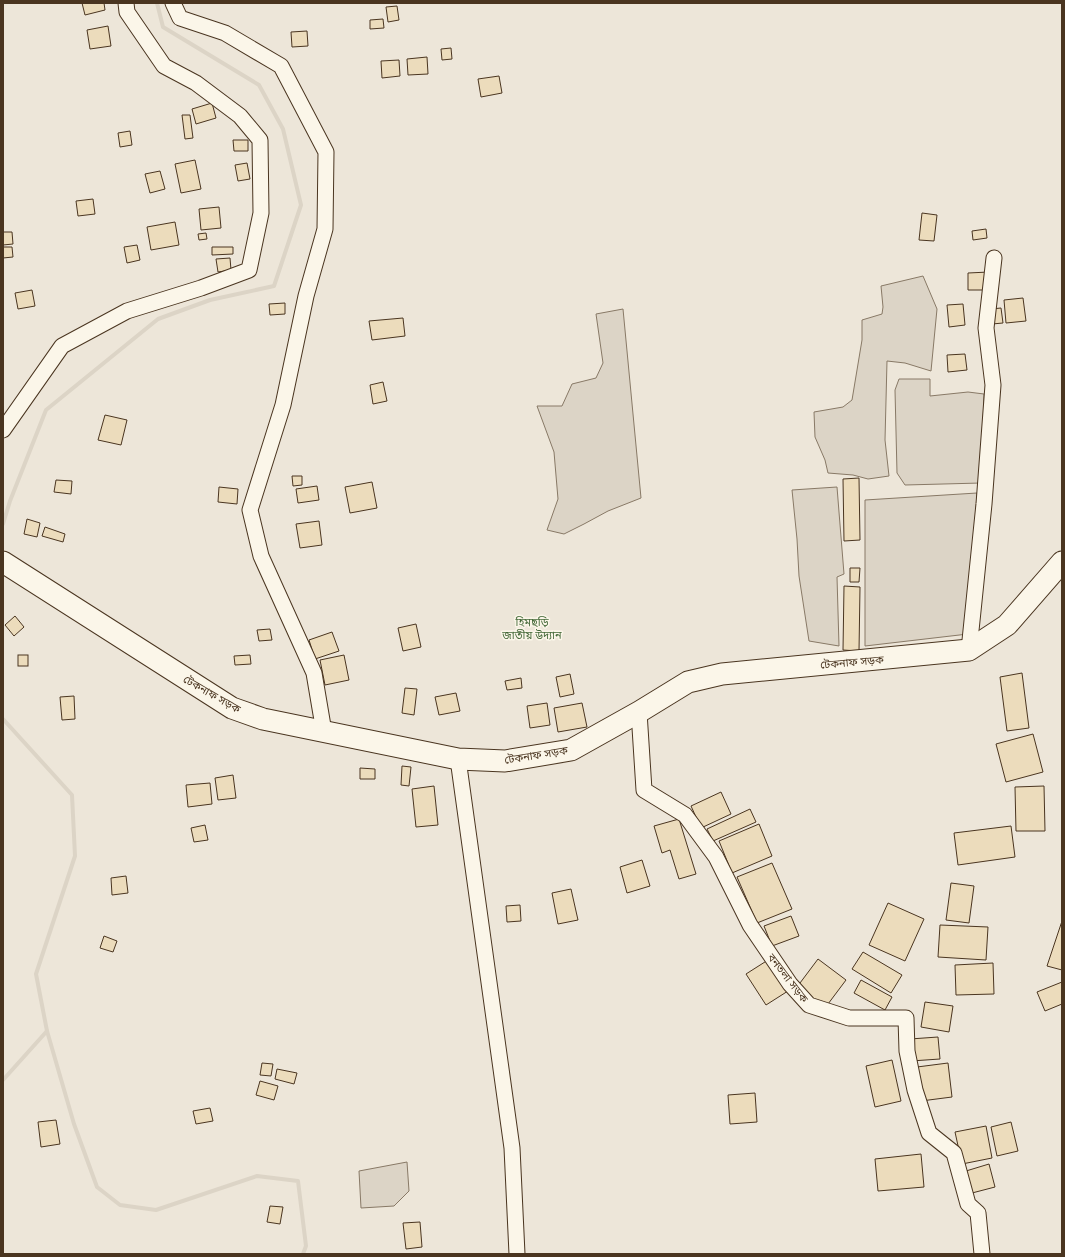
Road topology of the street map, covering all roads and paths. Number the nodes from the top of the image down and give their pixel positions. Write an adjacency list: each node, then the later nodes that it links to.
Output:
1 (126, 3): 4 (street)
2 (173, 3): 9 (street)
3 (994, 258): 7 (street)
4 (3, 430)
5 (3, 562): 9 (highway, টেকনাফ সড়ক)
6 (1062, 562): 7 (highway, টেকনাফ সড়ক)
7 (969, 650): 8 (highway, টেকনাফ সড়ক)
8 (639, 712): 10 (highway, টেকনাফ সড়ক); 12 (street, বনতলা সড়ক)
9 (324, 732): 10 (highway, টেকনাফ সড়ক)
10 (458, 759): 11 (street)
11 (517, 1254)
12 (982, 1254)

